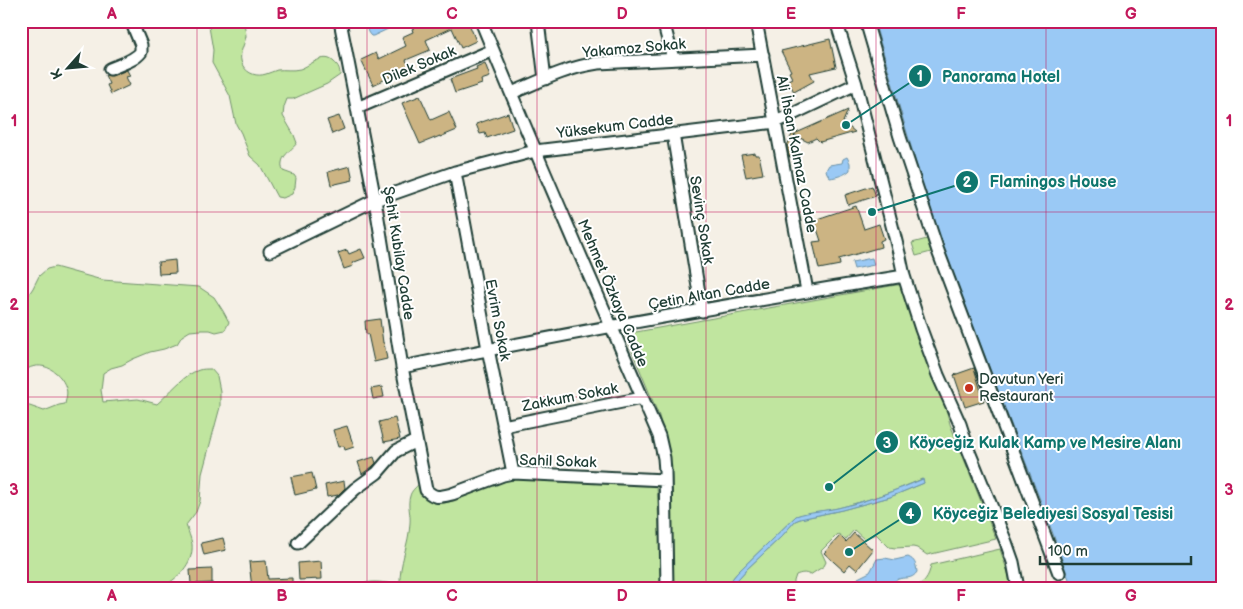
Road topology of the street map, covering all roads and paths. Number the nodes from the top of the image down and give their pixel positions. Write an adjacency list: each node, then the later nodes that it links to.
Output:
1 (131, 21): 12 (street)
2 (340, 21): 16 (street, Şehit Kubilay Cadde)
3 (481, 21): 9 (street, Mehmet Özkaya Cadde)
4 (663, 21): 11 (street)
5 (756, 21): 10 (street, Ali İhsan Kalmaz Cadde)
6 (836, 21): 14 (street)
7 (866, 21): 36 (street)
8 (539, 25): 13 (street)
9 (493, 50): 15 (street, Mehmet Özkaya Cadde); 16 (street, Dilek Sokak)
10 (763, 54): 11 (street, Yakamoz Sokak); 17 (street, Ali İhsan Kalmaz Cadde)
11 (673, 59): 13 (street, Yakamoz Sokak)
12 (110, 69)
13 (545, 79): 15 (street, Yakamoz Sokak)
14 (856, 84): 17 (street, Yüksekum Cadde); 23 (street)
15 (512, 93): 19 (street, Mehmet Özkaya Cadde)
16 (357, 108): 21 (street, Şehit Kubilay Cadde)
17 (776, 122): 18 (street, Yüksekum Cadde); 24 (street, Ali İhsan Kalmaz Cadde)
18 (673, 134): 19 (street, Yüksekum Cadde); 25 (street, Sevinç Sokak)
19 (535, 151): 20 (street, Yüksekum Cadde); 26 (street, Mehmet Özkaya Cadde)
20 (455, 172): 21 (street, Yüksekum Cadde); 27 (street, Evrim Sokak)
21 (375, 200): 22 (street, Yüksekum Cadde); 28 (street, Şehit Kubilay Cadde)
22 (270, 251)
23 (904, 276): 24 (street, Çetin Altan Cadde); 38 (street)
24 (807, 291): 25 (street, Çetin Altan Cadde)
25 (702, 310): 26 (street, Çetin Altan Cadde)
26 (612, 327): 27 (street, Çetin Altan Cadde); 29 (street, Mehmet Özkaya Cadde)
27 (488, 349): 28 (street, Çetin Altan Cadde); 30 (street, Evrim Sokak)
28 (402, 367): 31 (street, Şehit Kubilay Cadde)
29 (642, 398): 30 (street, Zakkum Sokak); 33 (street, Mehmet Özkaya Cadde)
30 (503, 426): 32 (street, Evrim Sokak)
31 (416, 441): 34 (street, Şehit Kubilay Cadde); 35 (street)
32 (513, 473): 33 (street, Sahil Sokak); 34 (street, Sahil Sokak)
33 (665, 480): 37 (street, Mehmet Özkaya Cadde)
34 (426, 490)
35 (298, 543)
36 (1059, 573)
37 (667, 588)
38 (1018, 588)

